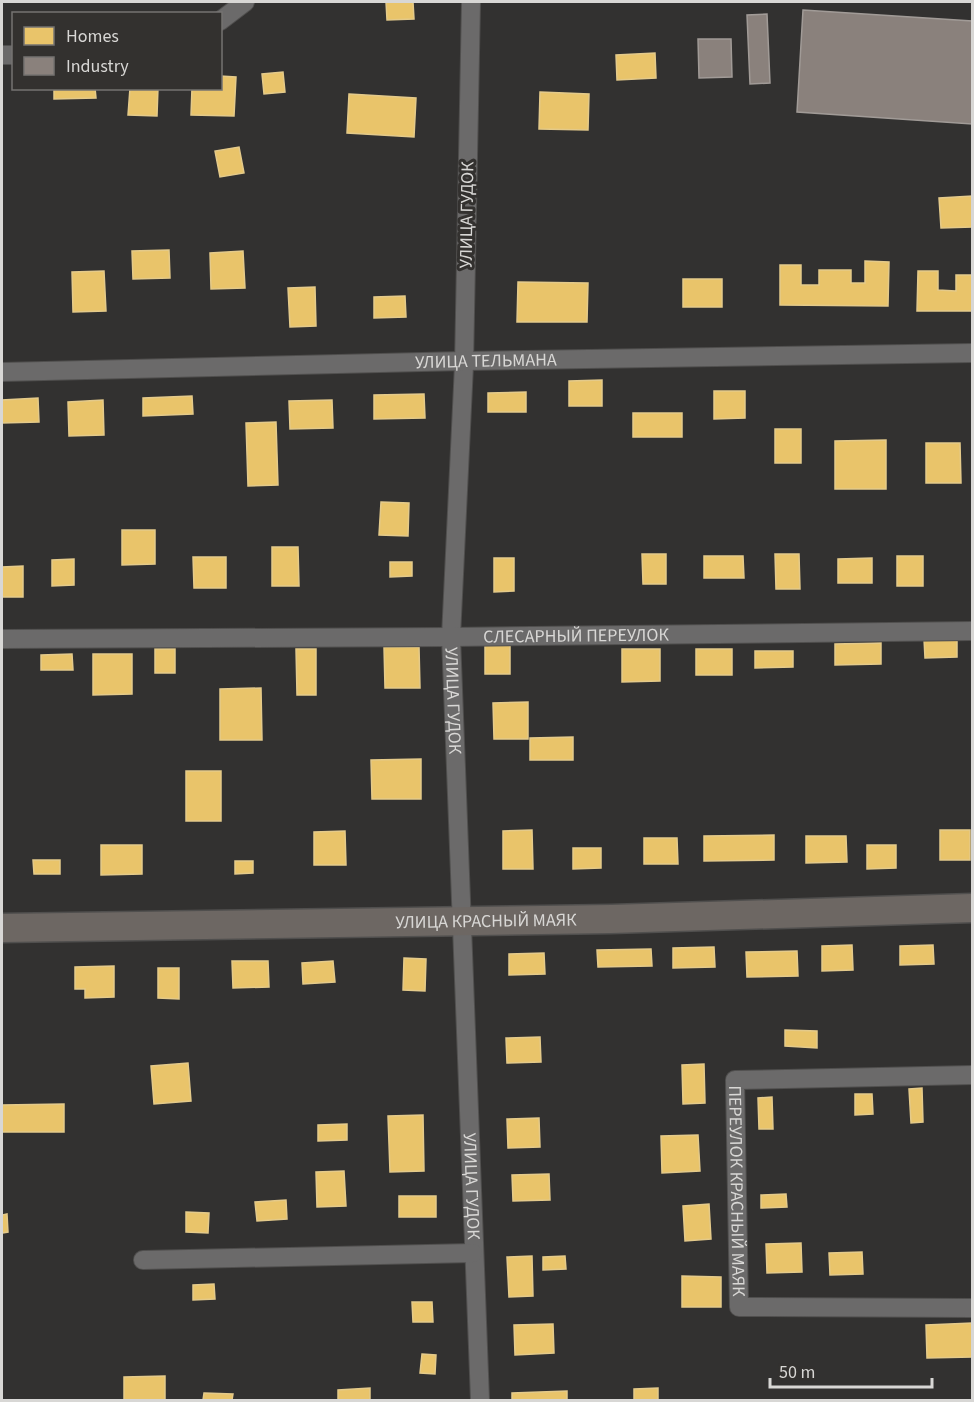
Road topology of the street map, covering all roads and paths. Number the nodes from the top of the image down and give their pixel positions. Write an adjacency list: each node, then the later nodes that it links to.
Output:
1 (245, 2): 3 (street)
2 (471, 2): 5 (street, УЛИЦА ГУДОК)
3 (222, 19)
4 (972, 353): 5 (street, УЛИЦА ТЕЛЬМАНА)
5 (464, 361): 6 (street, УЛИЦА ТЕЛЬМАНА); 8 (street, УЛИЦА ГУДОК)
6 (2, 372)
7 (972, 631): 8 (street, СЛЕСАРНЫЙ ПЕРЕУЛОК)
8 (451, 637): 9 (street, СЛЕСАРНЫЙ ПЕРЕУЛОК); 11 (street, УЛИЦА ГУДОК)
9 (2, 639)
10 (972, 908): 11 (main road, УЛИЦА КРАСНЫЙ МАЯК)
11 (462, 921): 12 (main road, УЛИЦА КРАСНЫЙ МАЯК); 14 (street, УЛИЦА ГУДОК)
12 (2, 928)
13 (972, 1076): 16 (street, ПЕРЕУЛОК КРАСНЫЙ МАЯК)
14 (473, 1253): 15 (street); 17 (street, УЛИЦА ГУДОК)
15 (143, 1260)
16 (972, 1308)
17 (480, 1401)

